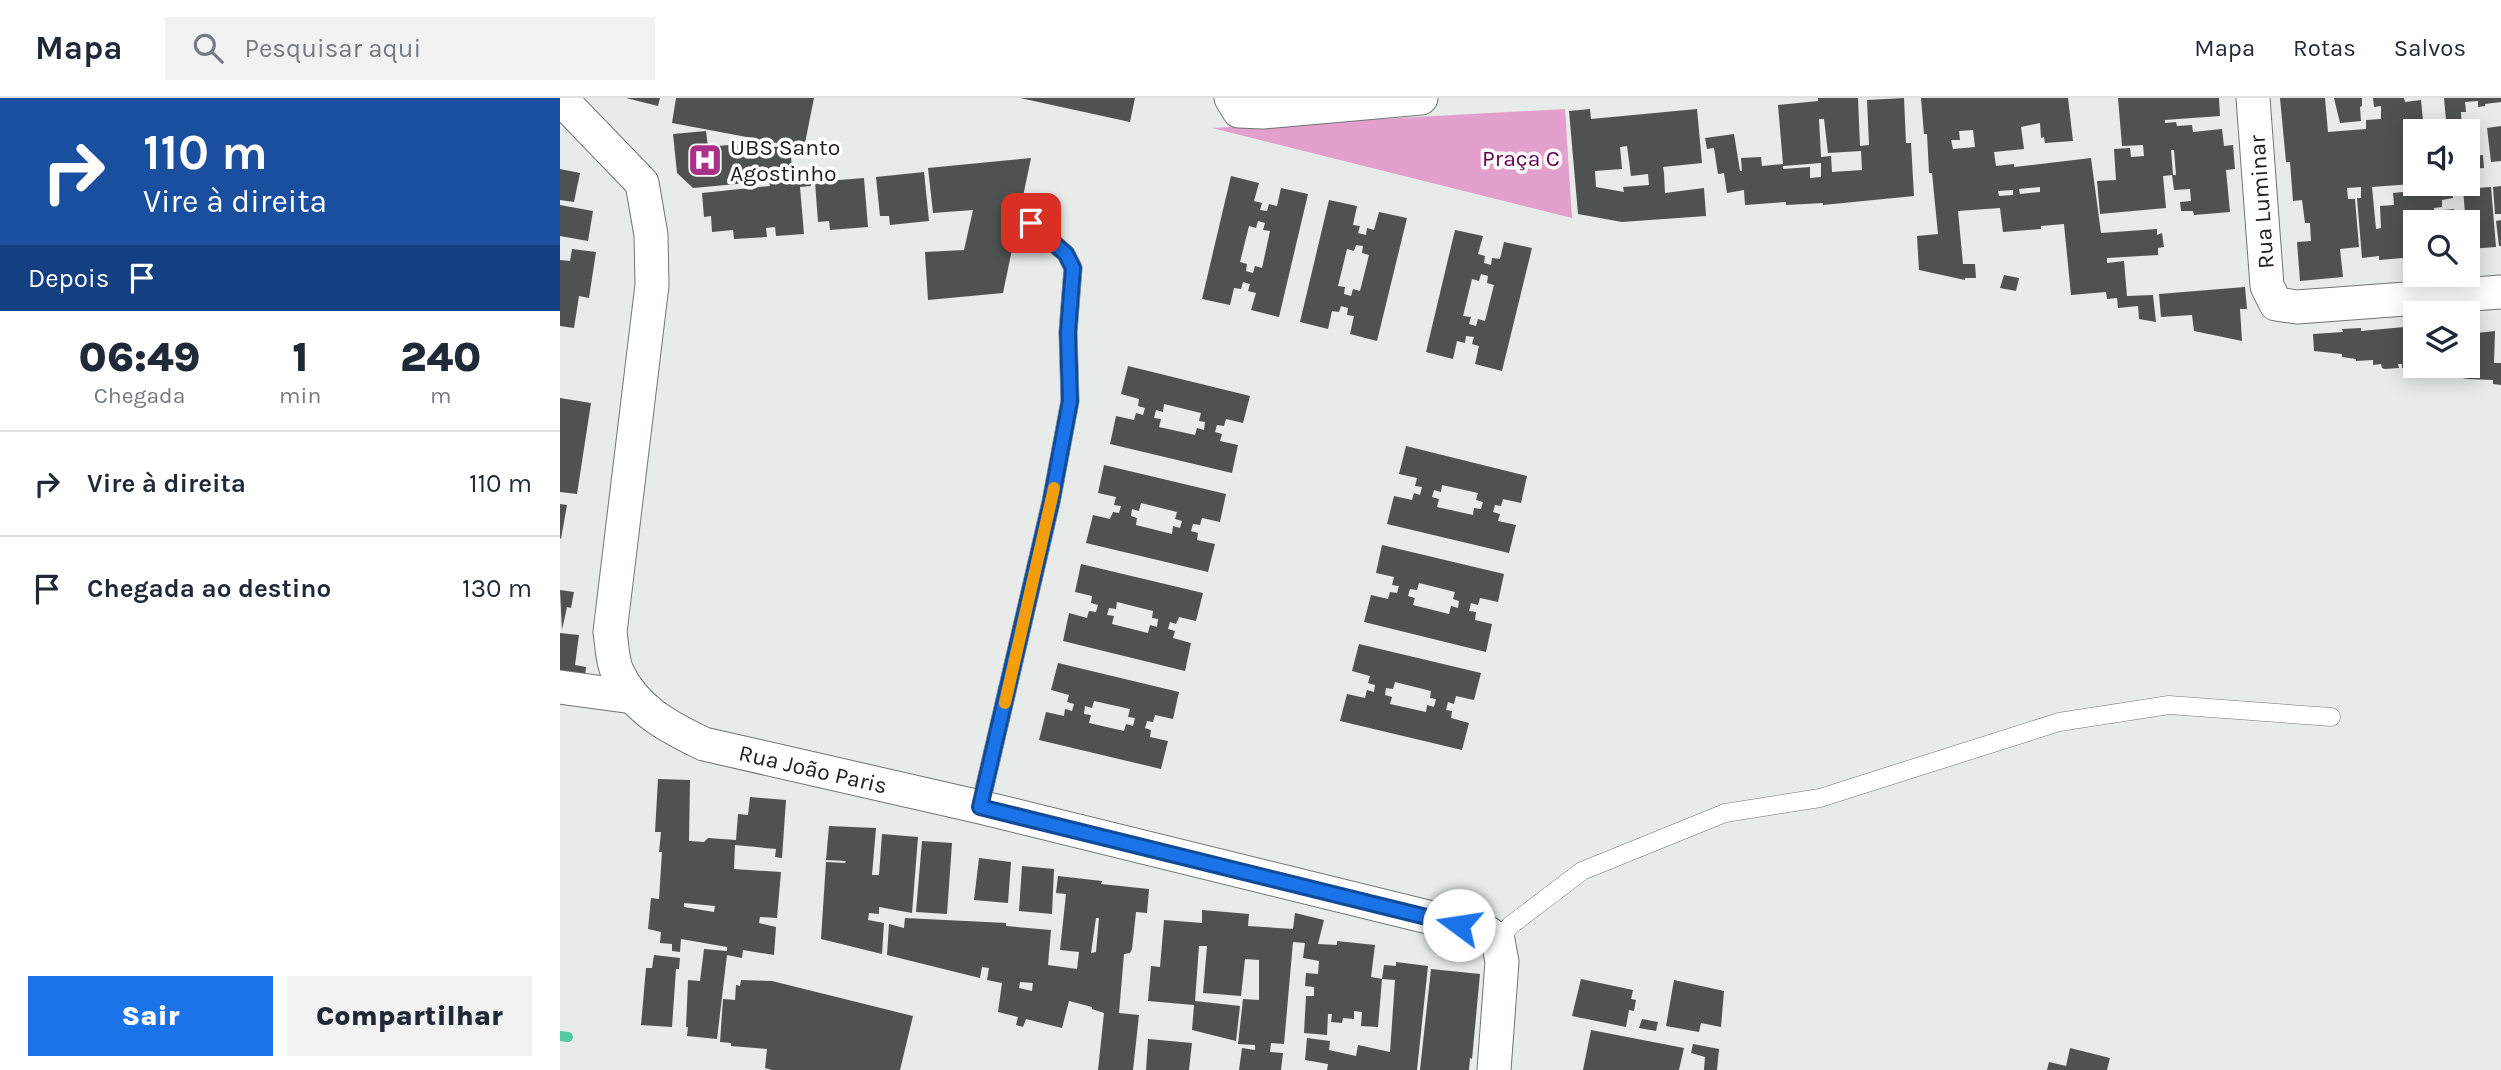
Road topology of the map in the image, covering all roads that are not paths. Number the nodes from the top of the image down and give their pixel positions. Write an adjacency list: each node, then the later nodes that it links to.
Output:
1 (560, 98): 8 (street, Rua João Paris)
2 (1421, 98): 4 (street)
3 (2253, 98): 6 (street, Rua Luminar)
4 (1235, 104)
5 (1031, 223): 10 (lane)
6 (2501, 292)
7 (560, 687): 8 (street)
8 (633, 697): 10 (street, Rua João Paris)
9 (2331, 717): 11 (lane)
10 (980, 807): 11 (street, Rua João Paris)
11 (1498, 940): 12 (street)
12 (1494, 1070)

